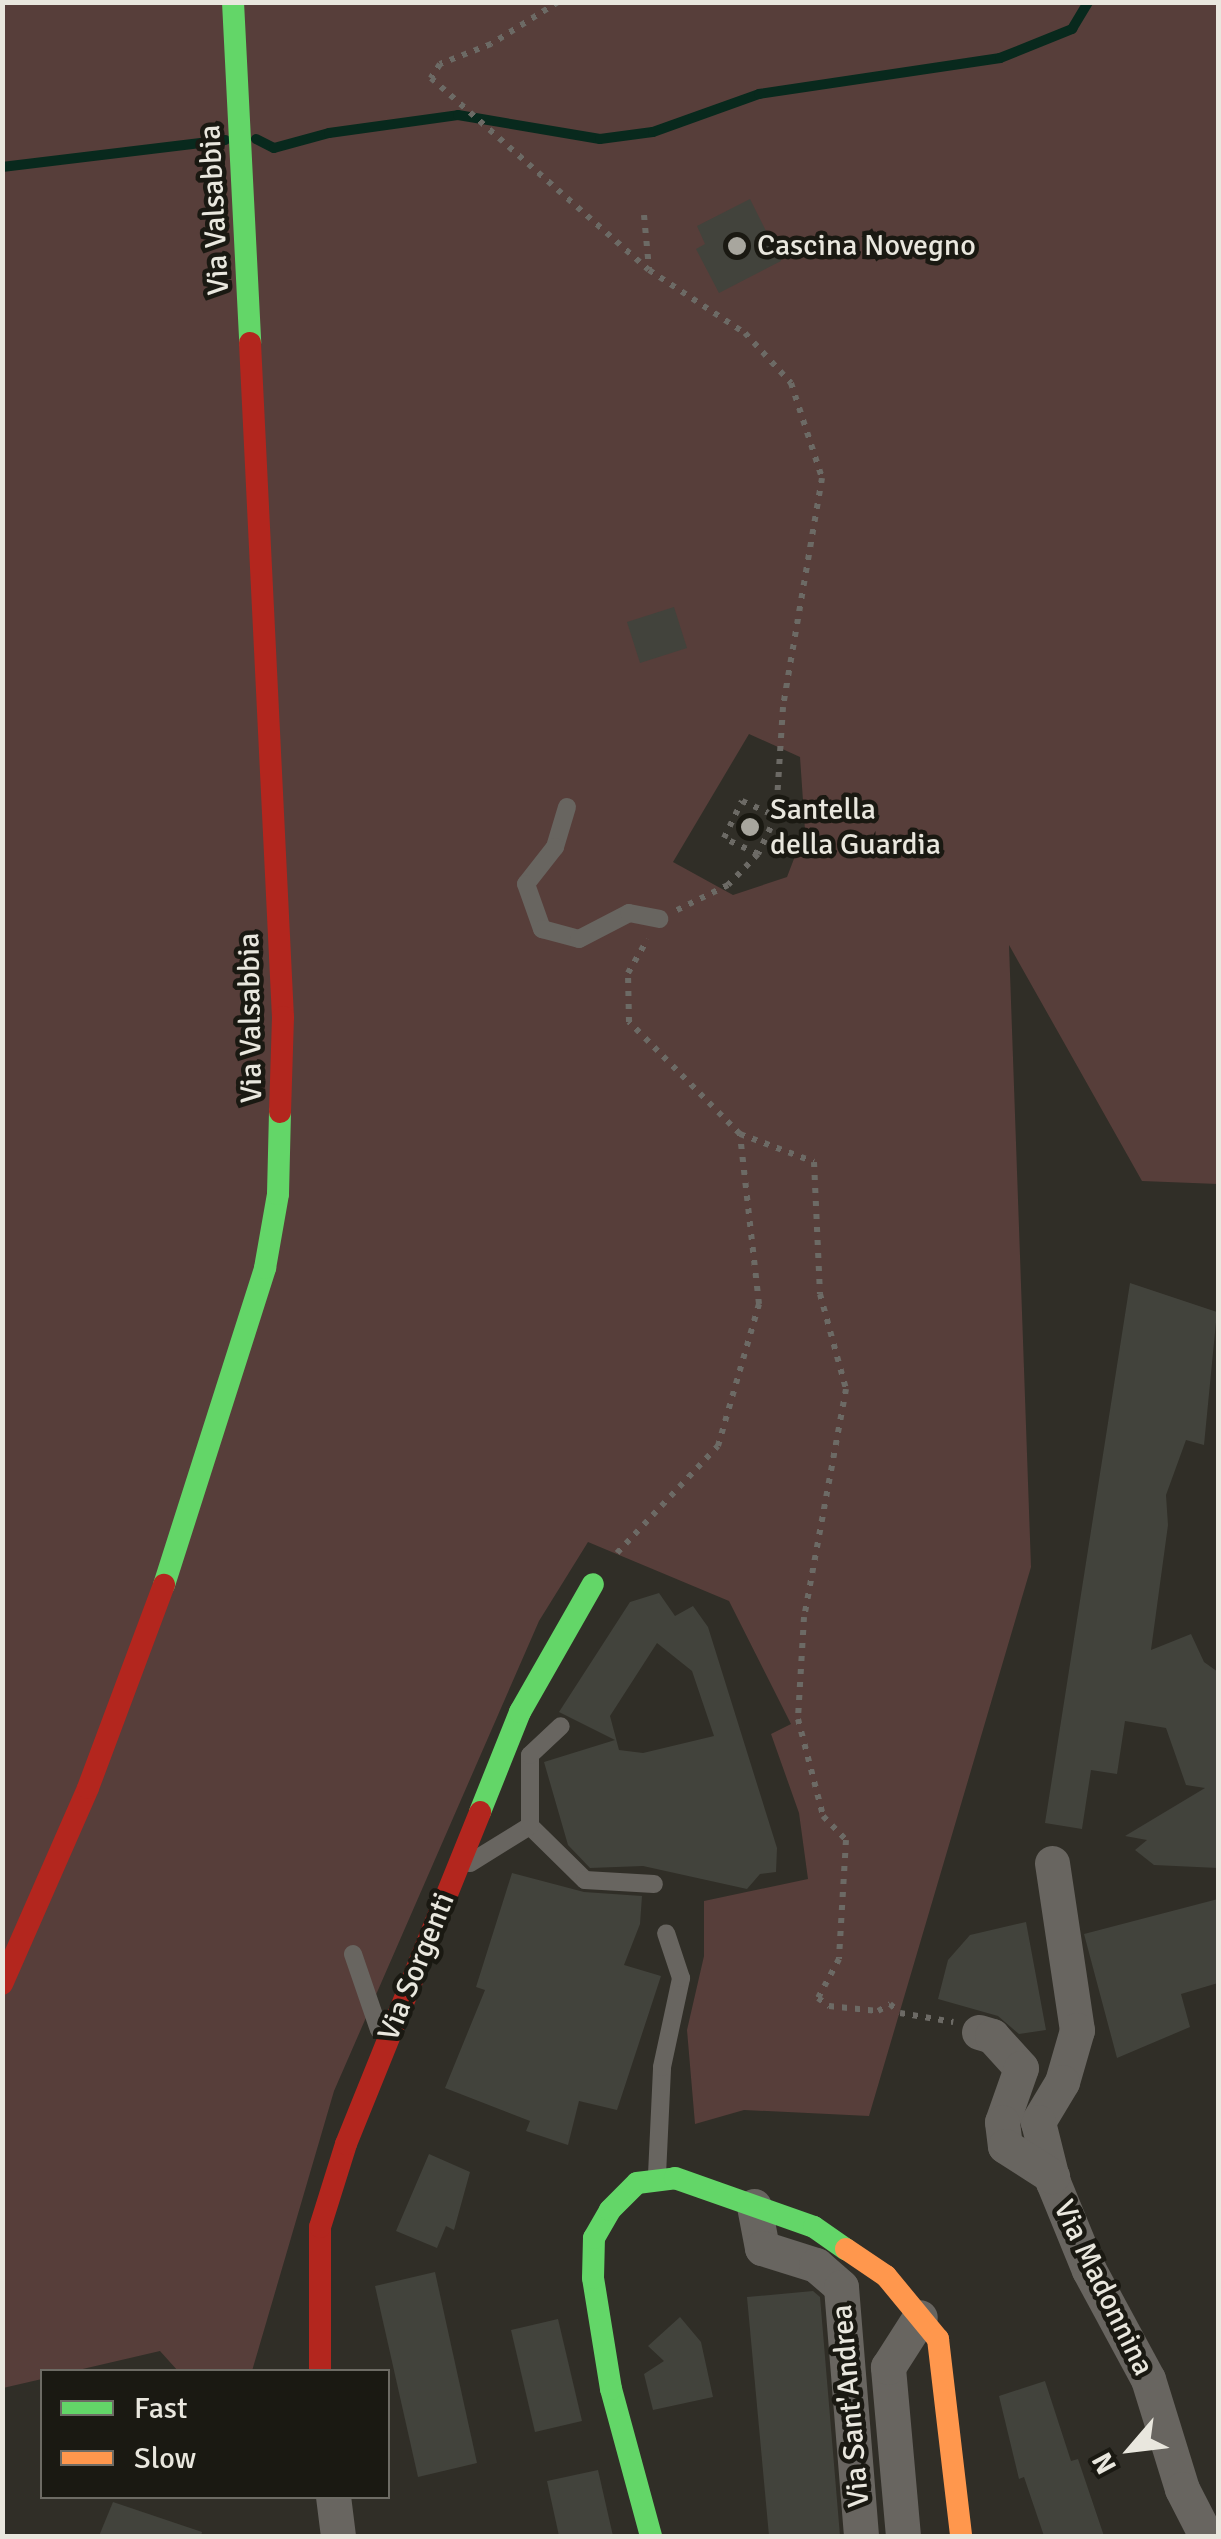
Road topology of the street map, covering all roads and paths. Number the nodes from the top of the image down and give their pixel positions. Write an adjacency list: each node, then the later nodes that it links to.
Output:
1 (233, 2): 19 (main road, Via Valsabbia)
2 (558, 2): 4 (path)
3 (644, 215): 4 (path)
4 (649, 270): 6 (path)
5 (567, 806): 8 (lane)
6 (776, 816): 7 (path); 7 (path)
7 (758, 854): 8 (path)
8 (659, 919): 9 (path)
9 (740, 1134): 10 (path); 20 (path)
10 (612, 1558)
11 (592, 1584): 15 (main road, Via Sorgenti)
12 (561, 1726): 13 (lane)
13 (530, 1826): 15 (lane); 16 (lane)
14 (1052, 1863): 22 (street, Via Madonnina)
15 (456, 1870): 21 (main road, Via Sorgenti)
16 (654, 1884)
17 (666, 1932): 23 (lane)
18 (353, 1954): 21 (lane)
19 (2, 1984)
20 (979, 2032): 22 (street)
21 (384, 2050): 26 (main road, Via Sorgenti)
22 (1052, 2176): 33 (street, Via Madonnina)
23 (656, 2181): 24 (main road, Via Sant'Andrea); 29 (main road)
24 (754, 2206): 25 (main road, Via Sant'Andrea); 30 (street, Via Sant'Andrea)
25 (920, 2317): 31 (street, Via Sant'Andrea); 32 (main road, Via Sant'Andrea)
26 (320, 2369)
27 (333, 2499): 28 (street)
28 (338, 2536)
29 (651, 2536)
30 (861, 2536)
31 (902, 2536)
32 (962, 2536)
33 (1206, 2536)

